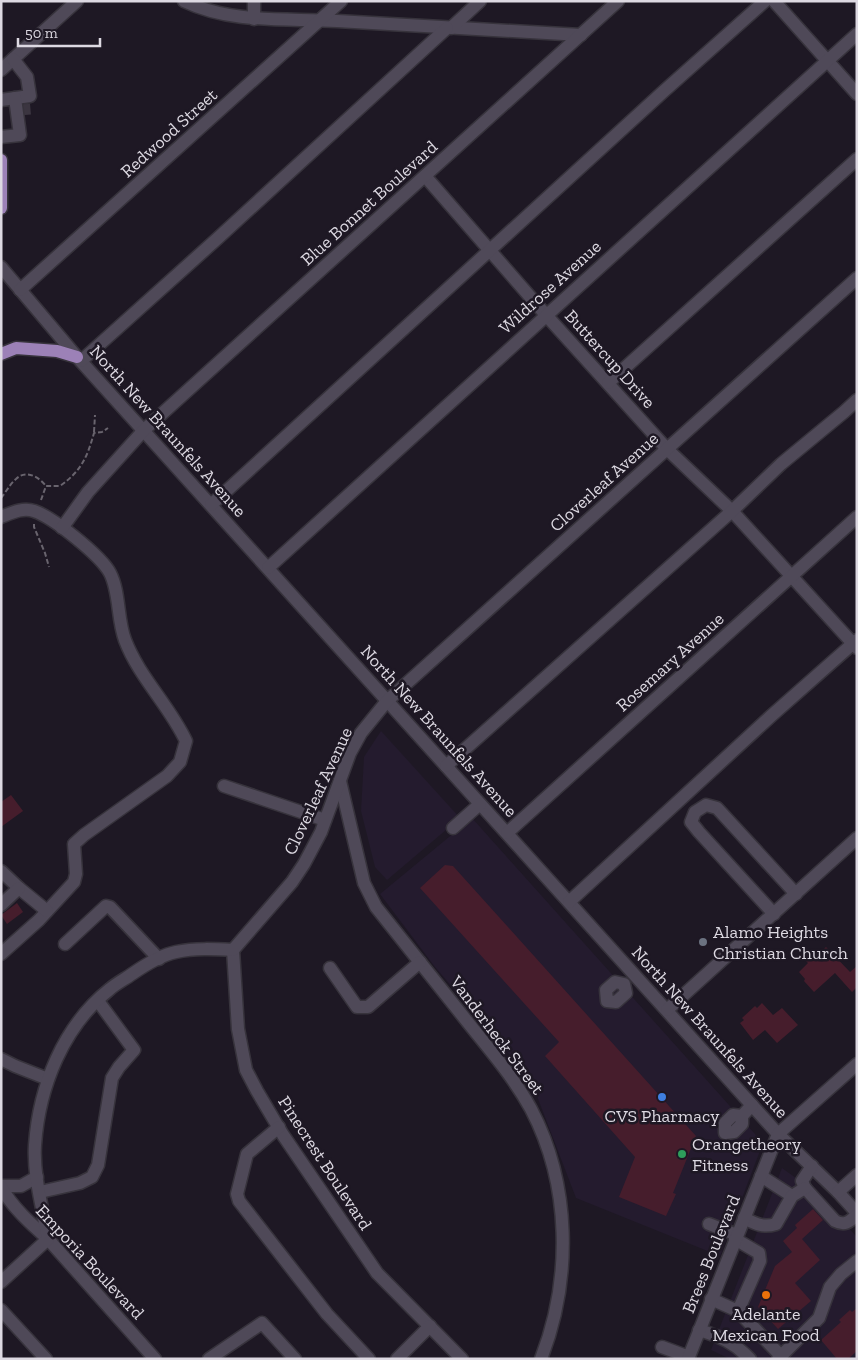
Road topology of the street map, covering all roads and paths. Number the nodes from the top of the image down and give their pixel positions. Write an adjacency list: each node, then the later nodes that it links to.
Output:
1 (77, 1): 14 (street)
2 (254, 1): 9 (street)
3 (341, 1): 10 (street, Redwood Street)
4 (480, 1): 11 (street)
5 (618, 1): 13 (street, Blue Bonnet Boulevard)
6 (765, 1): 26 (street)
7 (774, 1): 15 (street)
8 (184, 2): 9 (street)
9 (254, 19): 10 (street)
10 (320, 20): 11 (street); 29 (street, Redwood Street)
11 (449, 28): 13 (street); 32 (street)
12 (857, 34): 15 (street, Wildrose Avenue)
13 (581, 35): 24 (street, Blue Bonnet Boulevard)
14 (13, 59): 16 (street); 19 (street)
15 (826, 60): 17 (street); 30 (street, Wildrose Avenue)
16 (1, 70)
17 (857, 94)
18 (1, 100): 19 (street)
19 (22, 103): 20 (street); 20 (street)
20 (19, 126): 21 (street)
21 (1, 137)
22 (857, 159): 33 (street)
23 (1, 160): 25 (main road)
24 (425, 176): 26 (street, Buttercup Drive); 37 (street, Blue Bonnet Boulevard)
25 (1, 208)
26 (489, 250): 30 (street, Buttercup Drive); 43 (street)
27 (1, 267): 29 (street, North New Braunfels Avenue)
28 (857, 278): 39 (street, Cloverleaf Avenue)
29 (20, 290): 32 (street, North New Braunfels Avenue)
30 (546, 315): 33 (street, Buttercup Drive); 50 (street, Wildrose Avenue)
31 (1, 354): 32 (main road)
32 (79, 359): 37 (street, North New Braunfels Avenue)
33 (608, 383): 39 (street, Buttercup Drive)
34 (857, 400): 44 (street)
35 (95, 415): 38 (path)
36 (108, 428): 38 (path)
37 (144, 430): 43 (street, North New Braunfels Avenue); 48 (street, Blue Bonnet Boulevard)
38 (94, 433): 40 (path)
39 (667, 448): 44 (street, Buttercup Drive); 53 (street, Cloverleaf Avenue)
40 (46, 486): 41 (path); 42 (path)
41 (1, 498)
42 (40, 503)
43 (211, 504): 50 (street, North New Braunfels Avenue)
44 (732, 511): 51 (street, Buttercup Drive); 54 (street)
45 (36, 516): 49 (path)
46 (1, 517): 48 (street)
47 (857, 517): 51 (street, Rosemary Avenue)
48 (62, 528): 67 (street)
49 (50, 567)
50 (268, 568): 53 (street, North New Braunfels Avenue)
51 (792, 576): 52 (street, Buttercup Drive); 60 (street, Rosemary Avenue)
52 (855, 644): 65 (street)
53 (388, 701): 54 (street, North New Braunfels Avenue); 55 (street, Cloverleaf Avenue)
54 (446, 766): 57 (street, North New Braunfels Avenue)
55 (340, 781): 58 (street, Cloverleaf Avenue); 73 (street, Vanderheck Street)
56 (224, 786): 58 (street)
57 (480, 804): 59 (street); 60 (street, North New Braunfels Avenue)
58 (325, 820): 70 (street, Cloverleaf Avenue)
59 (453, 828)
60 (507, 833): 65 (street, North New Braunfels Avenue)
61 (857, 838): 64 (street)
62 (1, 871): 63 (street)
63 (19, 888): 66 (street); 67 (street)
64 (796, 894): 68 (street); 68 (street)
65 (569, 902): 75 (street, North New Braunfels Avenue)
66 (1, 905)
67 (47, 911): 71 (street)
68 (774, 914): 78 (street)
69 (65, 944): 72 (street)
70 (233, 950): 72 (street); 84 (street, Pinecrest Boulevard)
71 (1, 954)
72 (159, 959): 77 (street)
73 (420, 962): 74 (street); 117 (street, Vanderheck Street)
74 (330, 968)
75 (634, 974): 76 (street); 78 (street, North New Braunfels Avenue)
76 (624, 984)
77 (98, 1001): 81 (street); 92 (street)
78 (667, 1010): 82 (street, North New Braunfels Avenue)
79 (1, 1059): 81 (street)
80 (857, 1064): 85 (street)
81 (48, 1079): 89 (street)
82 (752, 1105): 83 (street); 85 (street, North New Braunfels Avenue)
83 (742, 1116)
84 (278, 1127): 105 (street, Pinecrest Boulevard); 114 (street)
85 (778, 1134): 86 (street, North New Braunfels Avenue); 88 (street, Brees Boulevard)
86 (812, 1166): 91 (street); 93 (street, North New Braunfels Avenue)
87 (857, 1175): 93 (street)
88 (761, 1176): 94 (street); 96 (street, Brees Boulevard)
89 (37, 1177): 90 (street); 92 (street)
90 (1, 1187): 99 (street, Emporia Boulevard)
91 (805, 1188): 94 (street); 95 (street)
92 (40, 1192): 99 (street)
93 (838, 1192): 95 (street, North New Braunfels Avenue)
94 (792, 1196): 96 (street)
95 (857, 1214)
96 (744, 1218): 98 (street, Brees Boulevard)
97 (709, 1224): 98 (street)
98 (736, 1237): 102 (street, Brees Boulevard); 104 (street)
99 (48, 1239): 101 (street); 111 (street, Emporia Boulevard)
100 (857, 1261): 108 (street)
101 (1, 1282)
102 (711, 1299): 104 (street); 106 (street, Brees Boulevard)
103 (1, 1310): 110 (street)
104 (738, 1311): 108 (street)
105 (430, 1326): 115 (street); 116 (street, Pinecrest Boulevard)
106 (699, 1330): 109 (street, Brees Boulevard); 118 (street)
107 (662, 1347): 109 (street)
108 (780, 1357)
109 (688, 1358)
110 (46, 1359)
111 (155, 1359)
112 (209, 1359): 113 (street)
113 (295, 1359)
114 (369, 1359)
115 (397, 1359)
116 (462, 1359)
117 (541, 1359)
118 (750, 1359)

